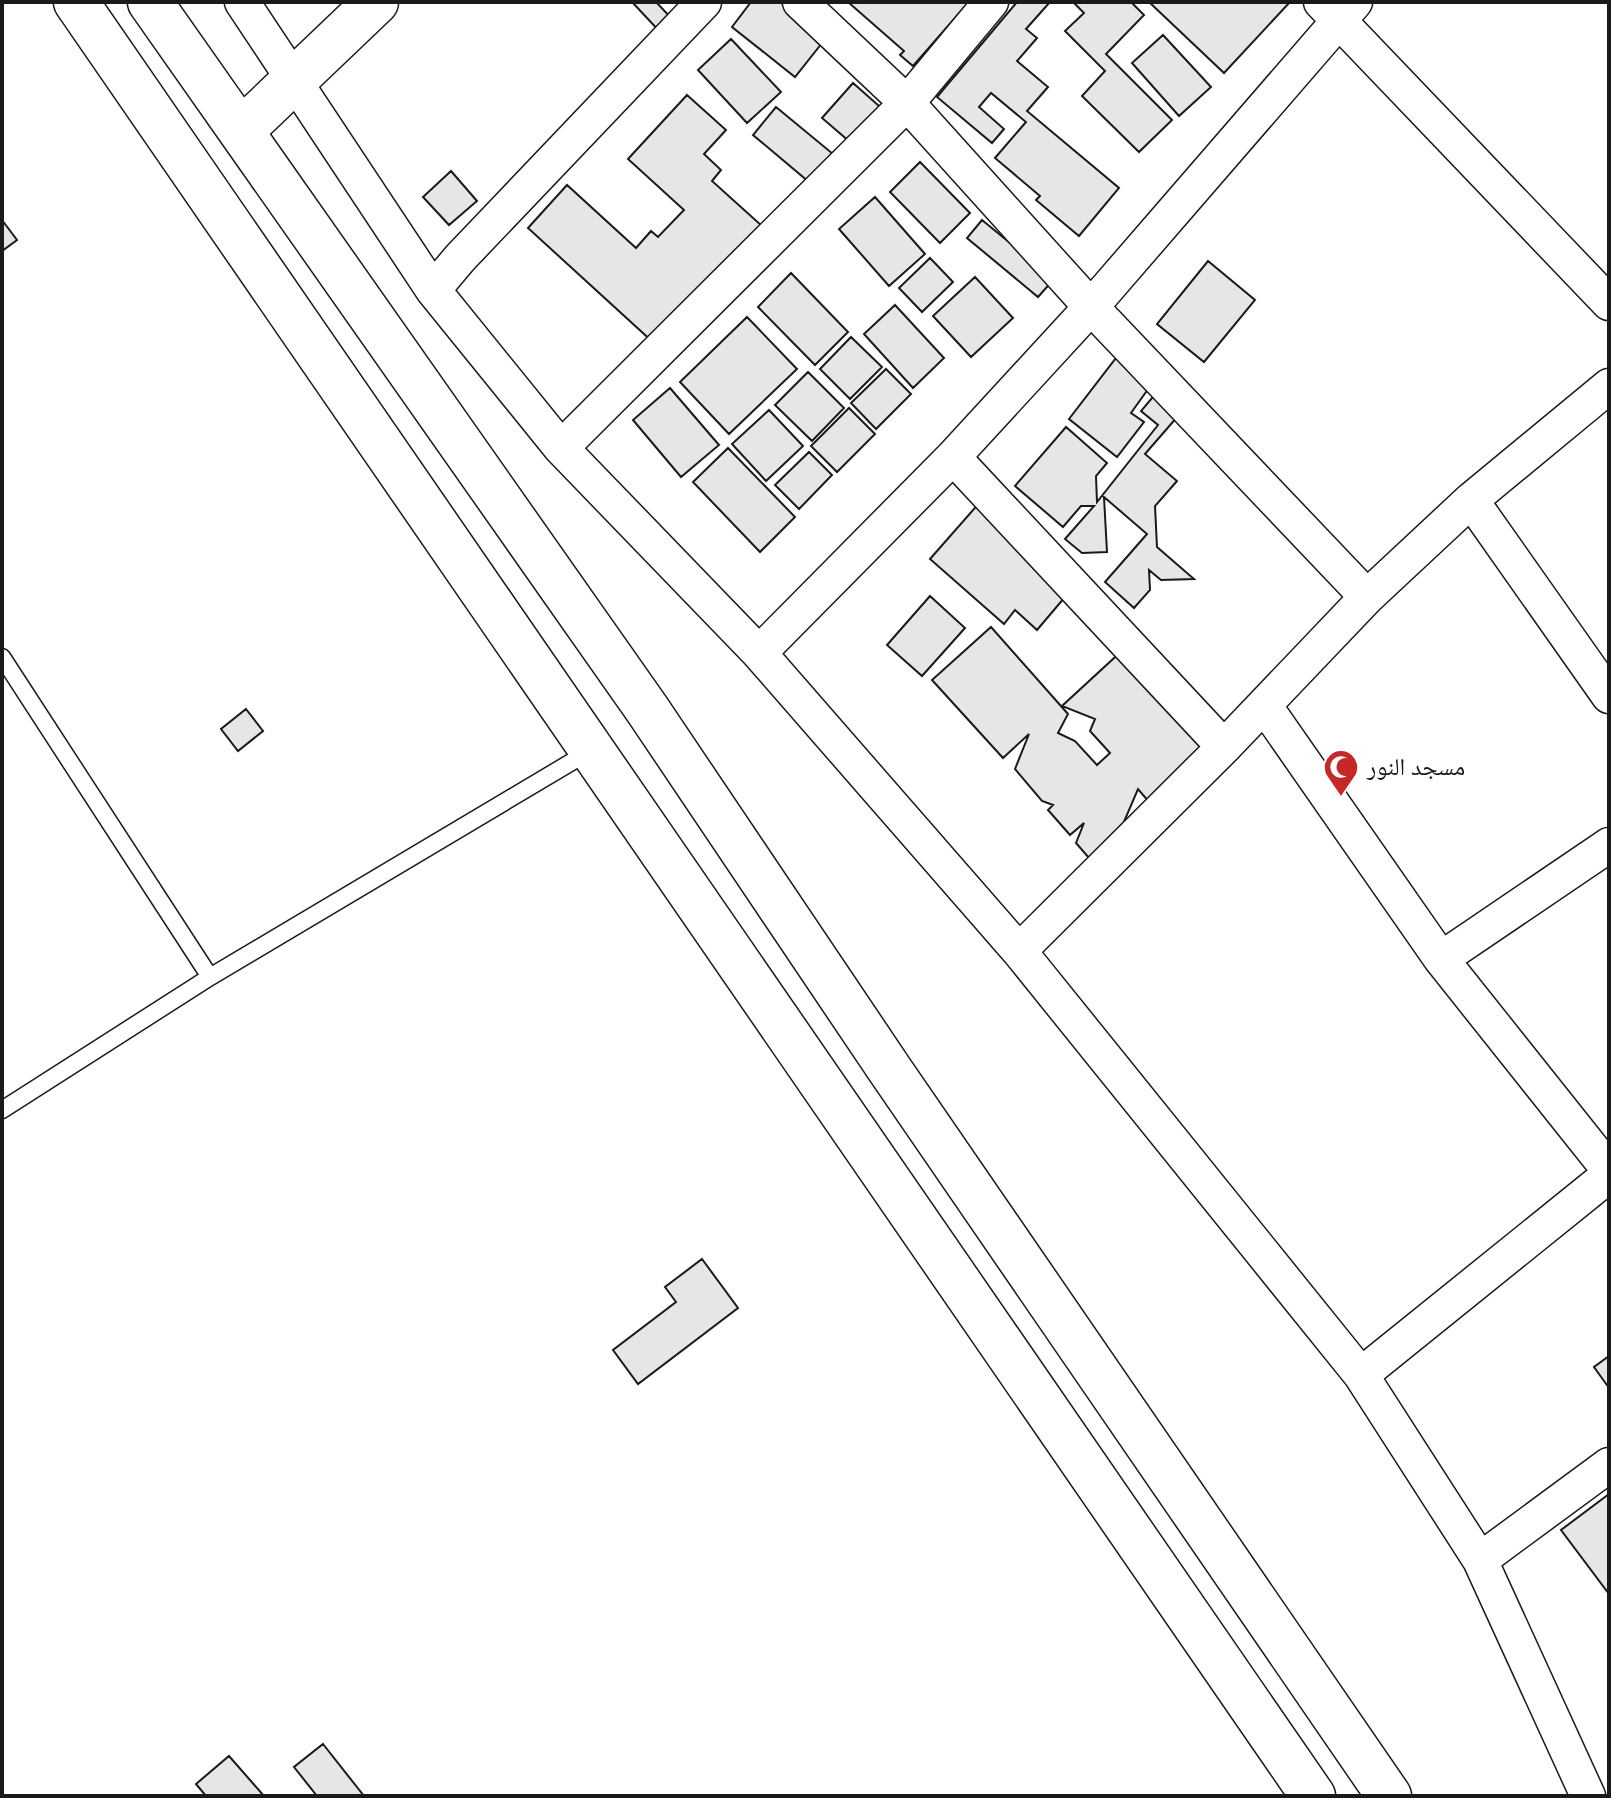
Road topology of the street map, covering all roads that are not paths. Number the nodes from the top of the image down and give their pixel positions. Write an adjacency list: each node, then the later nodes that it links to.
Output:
1 (76, 2): 25 (main road)
2 (150, 2): 11 (main road)
3 (242, 2): 9 (street)
4 (376, 2): 9 (main road)
5 (704, 2): 12 (street)
6 (800, 2): 10 (street)
7 (991, 2): 10 (street)
8 (1339, 8): 13 (street); 14 (street)
9 (295, 79): 11 (main road); 12 (street)
10 (907, 103): 14 (street); 16 (street)
11 (242, 130): 36 (main road)
12 (433, 290): 16 (street)
13 (1609, 303)
14 (1091, 307): 17 (street); 19 (street)
15 (1609, 386): 18 (street)
16 (561, 448): 20 (street)
17 (953, 457): 20 (street); 24 (street)
18 (1471, 500): 19 (street); 22 (street)
19 (1367, 597): 23 (street)
20 (759, 653): 27 (street)
21 (2, 657): 29 (lane)
22 (1609, 696)
23 (1264, 705): 24 (street); 28 (street)
24 (1224, 747): 27 (street)
25 (592, 750): 29 (lane); 35 (main road)
26 (1609, 845): 28 (street)
27 (1019, 951): 32 (street)
28 (1441, 959): 31 (street)
29 (210, 977): 30 (lane)
30 (2, 1110)
31 (1609, 1172): 32 (street)
32 (1361, 1375): 34 (street)
33 (1609, 1465): 34 (street)
34 (1480, 1560): 37 (street)
35 (1313, 1796)
36 (1389, 1796)
37 (1588, 1796)

